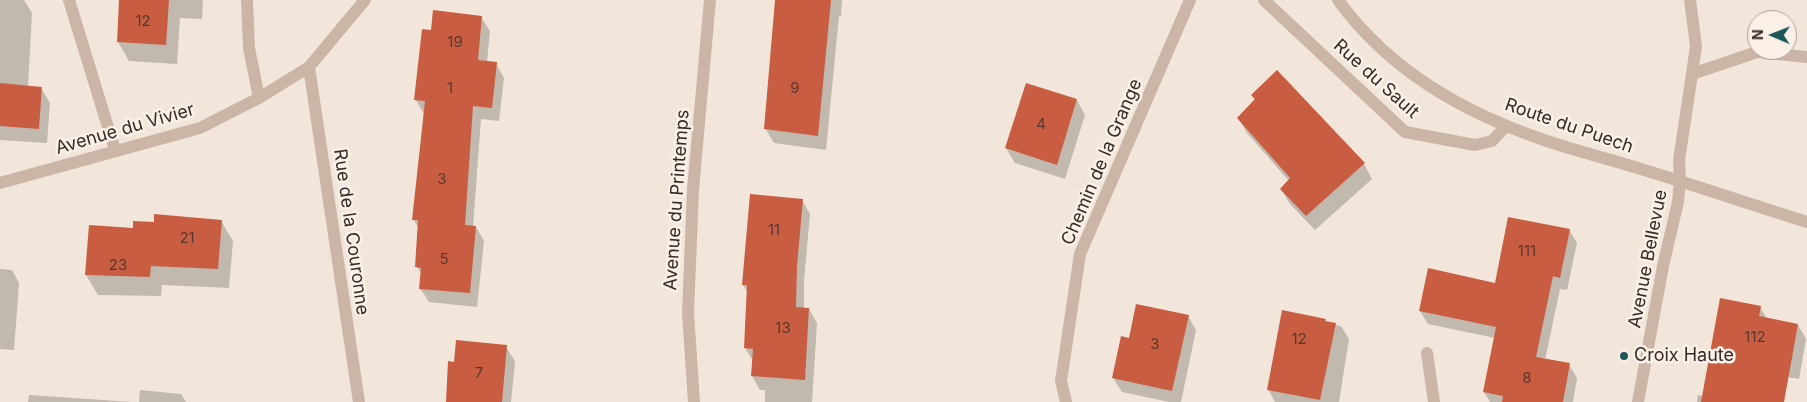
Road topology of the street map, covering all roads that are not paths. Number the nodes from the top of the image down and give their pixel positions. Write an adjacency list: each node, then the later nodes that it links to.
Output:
1 (69, 0): 14 (street)
2 (247, 0): 12 (street)
3 (365, 0): 10 (street, Avenue du Vivier)
4 (710, 0): 20 (street, Avenue du Printemps)
5 (1190, 0): 21 (street, Chemin de la Grange)
6 (1264, 0): 13 (street, Rue du Sault)
7 (1338, 0): 13 (street, Route du Puech)
8 (1690, 0): 11 (street, Avenue Bellevue)
9 (1807, 57): 11 (street)
10 (309, 67): 12 (street, Avenue du Vivier); 19 (street, Rue de la Couronne)
11 (1692, 74): 15 (street, Avenue Bellevue)
12 (259, 98): 14 (street, Avenue du Vivier)
13 (1506, 126): 15 (street, Route du Puech)
14 (115, 150): 16 (street, Avenue du Vivier)
15 (1680, 181): 17 (street, Route du Puech); 23 (street, Avenue Bellevue)
16 (0, 183)
17 (1807, 222)
18 (1427, 353): 22 (street)
19 (359, 402)
20 (694, 402)
21 (1066, 402)
22 (1434, 402)
23 (1638, 402)

